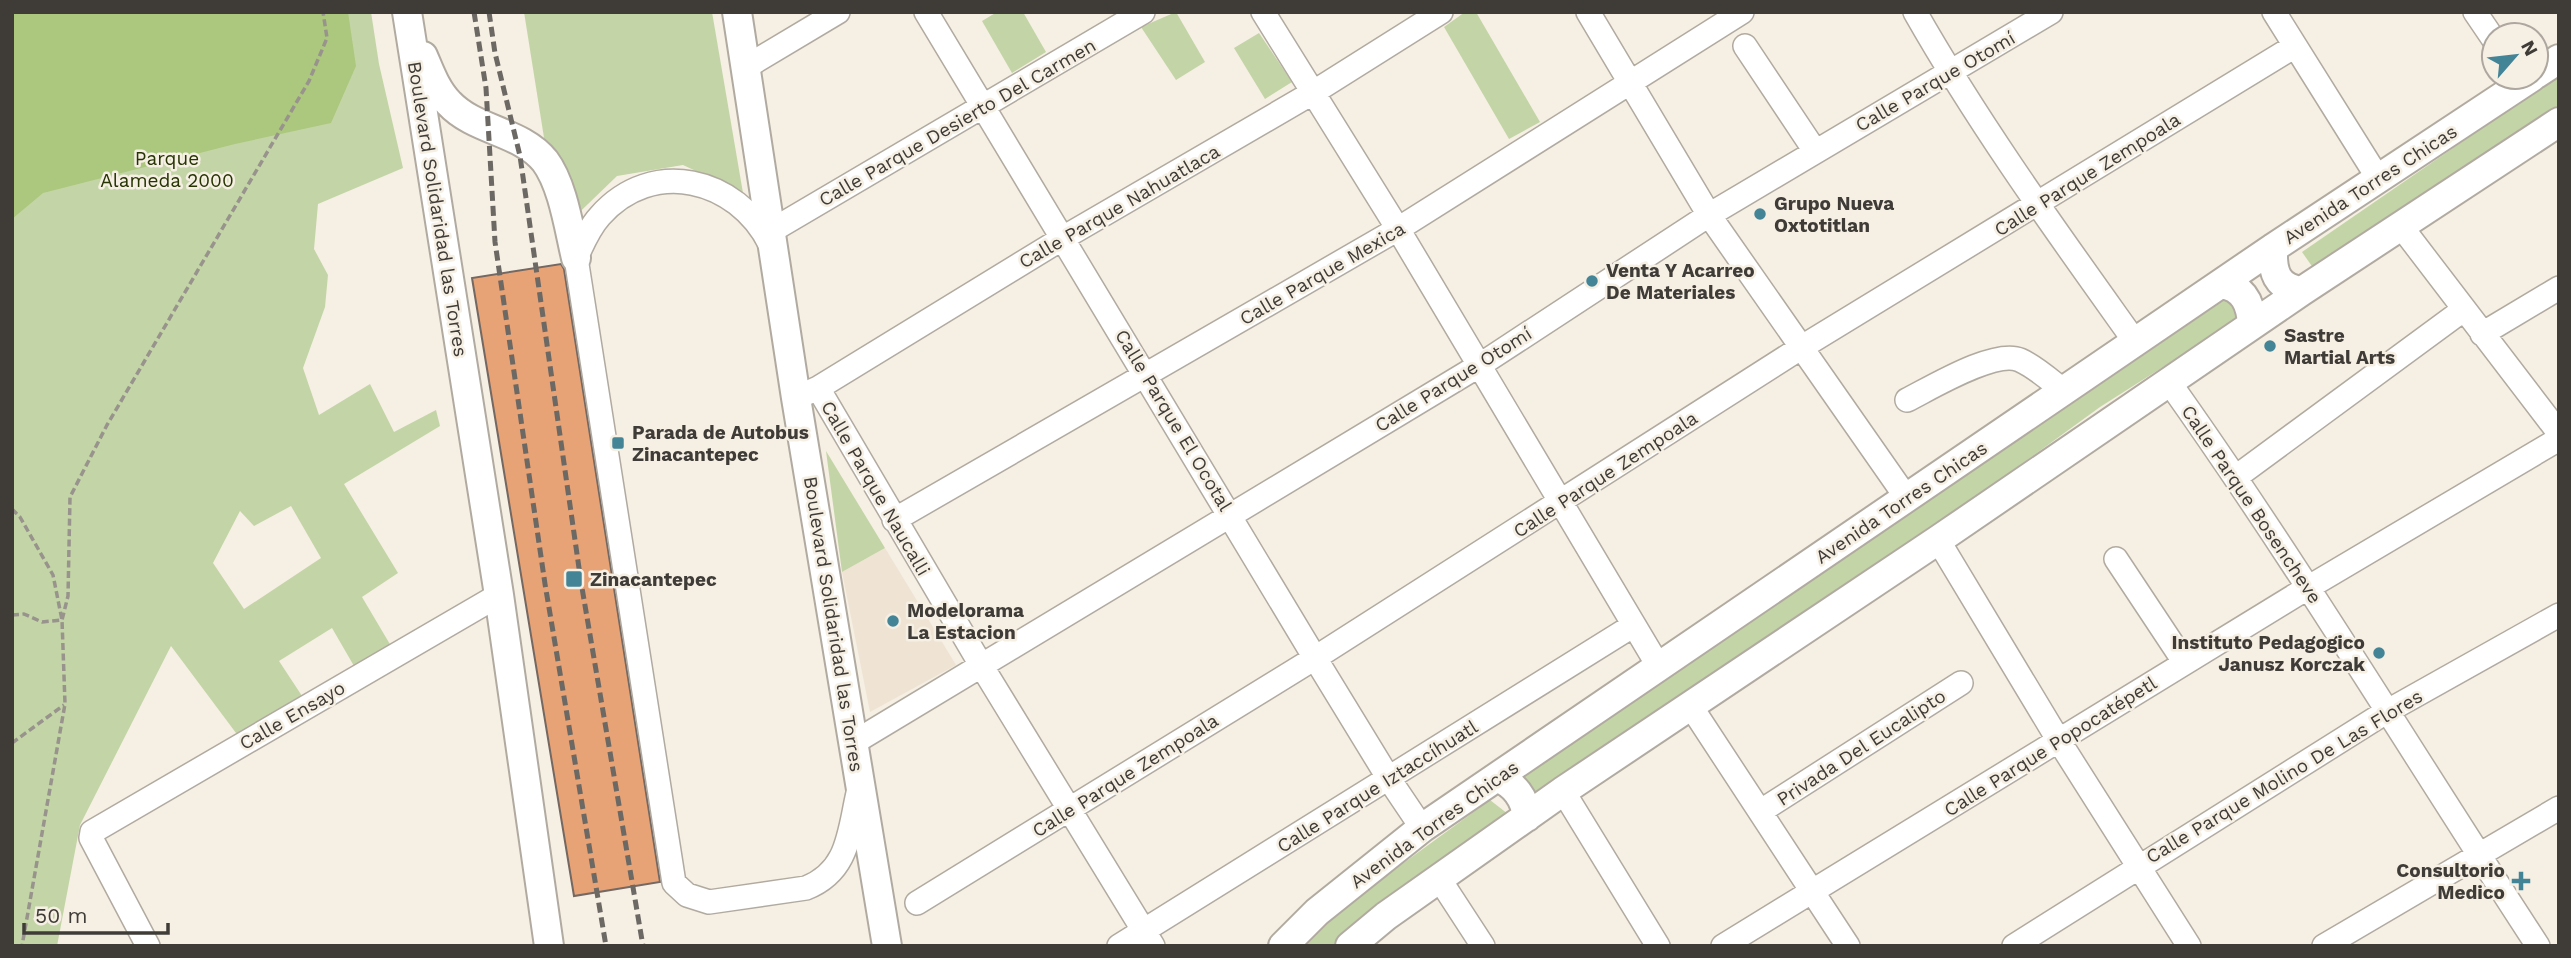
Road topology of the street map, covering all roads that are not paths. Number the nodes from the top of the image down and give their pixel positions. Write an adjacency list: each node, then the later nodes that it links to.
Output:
1 (737, 12): 15 (main road, Boulevard Solidaridad las Torres)
2 (838, 12): 15 (street)
3 (926, 12): 20 (street, Calle Parque El Ocotal)
4 (1143, 12): 20 (street, Calle Parque Desierto Del Carmen)
5 (1264, 12): 19 (street)
6 (1441, 12): 19 (street, Calle Parque Nahuatlaca)
7 (1588, 12): 17 (street)
8 (1742, 12): 17 (street, Calle Parque Mexica)
9 (1915, 12): 16 (street)
10 (2052, 12): 16 (street, Calle Parque Otomí)
11 (2274, 12): 14 (street)
12 (408, 20): 31 (main road); 56 (main road, Boulevard Solidaridad las Torres)
13 (1745, 46): 22 (street)
14 (2295, 46): 23 (street); 24 (street, Calle Parque Zempoala)
15 (746, 67): 29 (main road, Boulevard Solidaridad las Torres)
16 (1950, 73): 22 (street, Calle Parque Otomí); 24 (street)
17 (1629, 83): 25 (street); 27 (street, Calle Parque Mexica)
18 (2511, 91): 23 (main road, Avenida Torres Chicas)
19 (1314, 92): 27 (street); 28 (street, Calle Parque Nahuatlaca)
20 (984, 107): 28 (street, Calle Parque El Ocotal); 29 (street, Calle Parque Desierto Del Carmen)
21 (2559, 122): 26 (main road)
22 (1815, 151): 25 (street, Calle Parque Otomí)
23 (2378, 178): 30 (main road, Avenida Torres Chicas)
24 (2038, 204): 38 (street); 39 (street, Calle Parque Zempoala)
25 (1709, 215): 39 (street); 40 (street, Calle Parque Otomí)
26 (2400, 225): 34 (main road); 35 (street)
27 (1398, 229): 40 (street); 41 (street, Calle Parque Mexica)
28 (1063, 237): 41 (street, Calle Parque El Ocotal); 44 (street, Calle Parque Nahuatlaca)
29 (773, 242): 31 (street); 44 (main road, Boulevard Solidaridad las Torres)
30 (2273, 248): 32 (main road, Avenida Torres Chicas); 34 (main road)
31 (576, 258): 70 (street)
32 (2222, 284): 36 (main road); 38 (main road, Avenida Torres Chicas)
33 (2559, 288): 37 (street)
34 (2302, 290): 36 (main road)
35 (2463, 310): 37 (street); 48 (street)
36 (2252, 324): 42 (main road)
37 (2482, 334): 46 (street)
38 (2136, 343): 43 (main road, Avenida Torres Chicas)
39 (1802, 347): 49 (street); 50 (street, Calle Parque Zempoala)
40 (1480, 365): 50 (street); 51 (street, Calle Parque Otomí)
41 (1146, 374): 51 (street, Calle Parque El Ocotal); 52 (street, Calle Parque Mexica)
42 (2169, 382): 48 (street, Calle Parque Bosencheve); 53 (main road)
43 (2065, 392): 45 (street); 49 (main road, Avenida Torres Chicas)
44 (807, 393): 52 (street, Calle Parque Naucalli); 67 (main road, Boulevard Solidaridad las Torres)
45 (1907, 400)
46 (2559, 433)
47 (2559, 439): 55 (street, Calle Parque Popocatépetl)
48 (2236, 477): 55 (street, Calle Parque Bosencheve)
49 (1906, 498): 62 (main road, Avenida Torres Chicas)
50 (1561, 503): 58 (street); 59 (street, Calle Parque Zempoala)
51 (1230, 514): 59 (street, Calle Parque El Ocotal); 61 (street, Calle Parque Otomí)
52 (894, 520): 61 (street, Calle Parque Naucalli)
53 (1938, 540): 64 (main road); 66 (street)
54 (2116, 559): 60 (street)
55 (2309, 587): 60 (street, Calle Parque Popocatépetl); 65 (street, Calle Parque Bosencheve)
56 (499, 595): 83 (main road, Boulevard Solidaridad las Torres); 84 (street, Calle Ensayo)
57 (2559, 615): 65 (street, Calle Parque Molino De Las Flores)
58 (1634, 625): 62 (street); 69 (street, Calle Parque Iztaccíhuatl)
59 (1315, 658): 69 (street, Calle Parque El Ocotal); 73 (street, Calle Parque Zempoala)
60 (2185, 663): 66 (street, Calle Parque Popocatépetl)
61 (981, 665): 67 (street, Calle Parque Otomí); 73 (street, Calle Parque Naucalli)
62 (1659, 667): 68 (main road, Avenida Torres Chicas)
63 (1961, 683): 74 (street, Privada Del Eucalipto)
64 (1690, 705): 71 (main road); 74 (street)
65 (2386, 712): 77 (street, Calle Parque Bosencheve); 78 (street, Calle Parque Molino De Las Flores)
66 (2059, 741): 78 (street); 80 (street, Calle Parque Popocatépetl)
67 (853, 743): 70 (main road, Boulevard Solidaridad las Torres)
68 (1497, 777): 75 (main road); 76 (main road, Avenida Torres Chicas)
69 (1389, 779): 76 (street, Calle Parque El Ocotal); 82 (street, Calle Parque Iztaccíhuatl)
70 (860, 785): 85 (main road, Boulevard Solidaridad las Torres)
71 (1563, 792): 75 (main road); 90 (street)
72 (2559, 808): 77 (street)
73 (1069, 809): 81 (street, Calle Parque Zempoala); 82 (street, Calle Parque Naucalli)
74 (1761, 811): 80 (street)
75 (1527, 817): 79 (main road)
76 (1422, 828): 87 (main road, Avenida Torres Chicas)
77 (2478, 855): 95 (street); 96 (street, Calle Parque Bosencheve)
78 (2138, 866): 93 (street, Calle Parque Molino De Las Flores); 94 (street)
79 (1440, 880): 88 (main road); 89 (street)
80 (1813, 891): 91 (street, Calle Parque Popocatépetl); 92 (street)
81 (917, 903)
82 (1148, 938): 86 (street, Calle Parque Iztaccíhuatl)
83 (544, 943)
84 (148, 946)
85 (887, 946)
86 (1119, 946)
87 (1283, 946)
88 (1349, 946)
89 (1483, 946)
90 (1658, 946)
91 (1723, 946)
92 (1848, 946)
93 (2014, 946)
94 (2189, 946)
95 (2324, 946)
96 (2538, 946)

